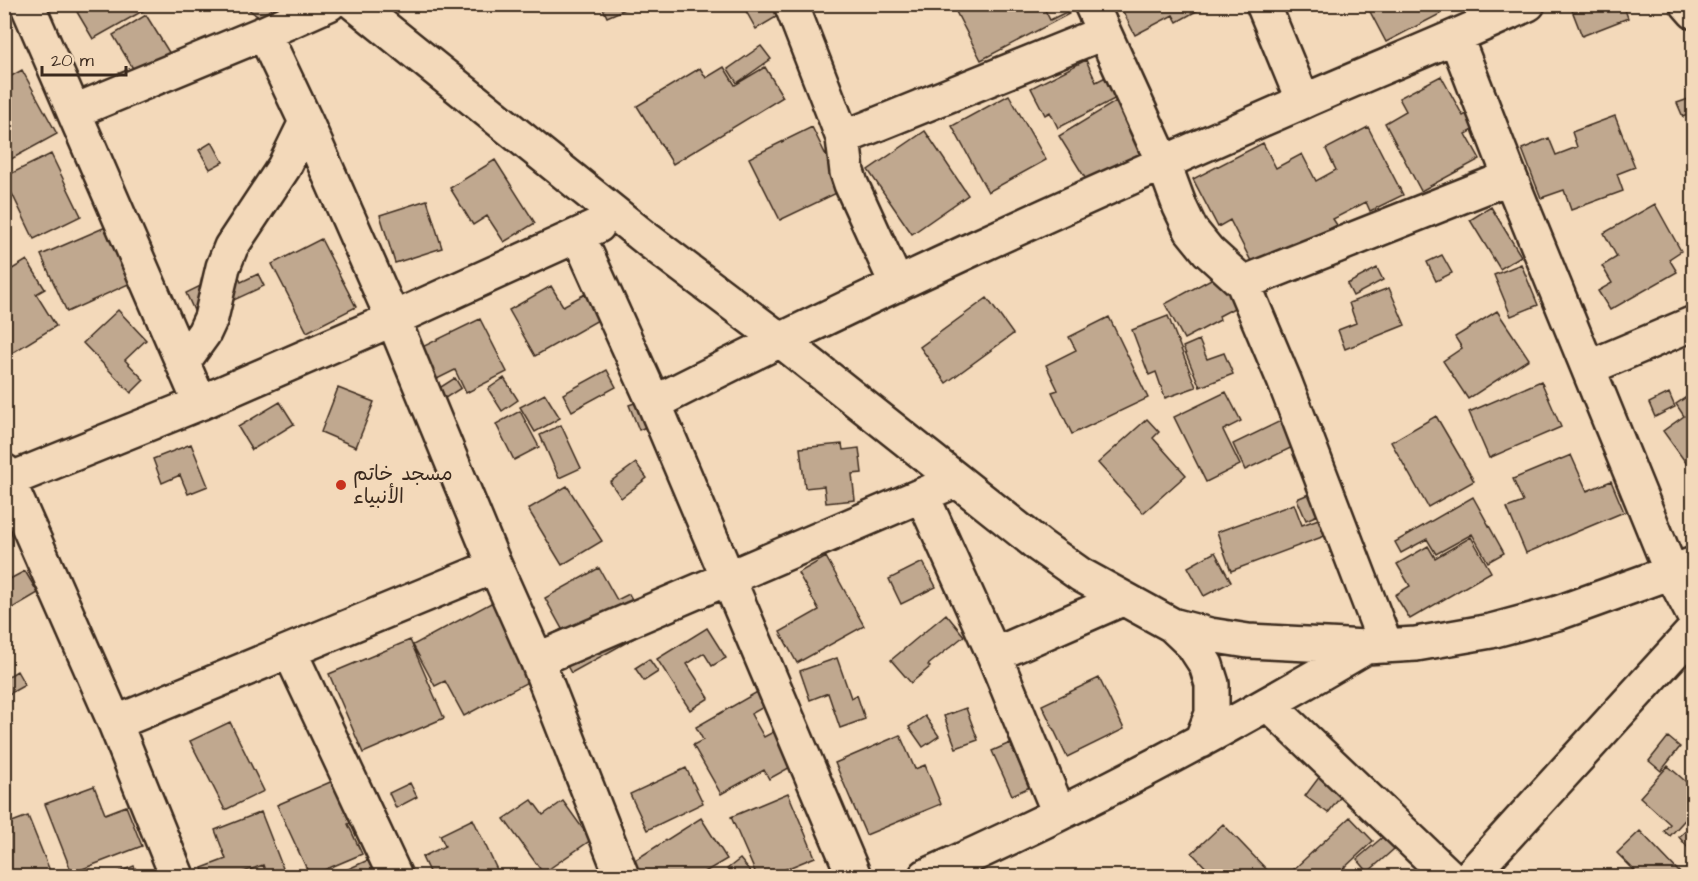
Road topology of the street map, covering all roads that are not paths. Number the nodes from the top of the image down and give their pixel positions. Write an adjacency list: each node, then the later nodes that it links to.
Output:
1 (27, 4): 13 (street)
2 (329, 4): 10 (street)
3 (355, 4): 18 (street)
4 (791, 4): 15 (street)
5 (1263, 4): 12 (street)
6 (1528, 4): 11 (street)
7 (1687, 4): 8 (street)
8 (1694, 12)
9 (1097, 19): 15 (street); 16 (street)
10 (264, 33): 13 (street); 14 (street)
11 (1456, 38): 12 (street); 17 (street)
12 (1303, 101): 16 (street)
13 (75, 111): 25 (street)
14 (306, 122): 22 (street); 25 (street)
15 (843, 138): 21 (street)
16 (1164, 164): 20 (street); 21 (street)
17 (1510, 177): 20 (street); 26 (street)
18 (618, 216): 19 (street); 24 (street)
19 (578, 235): 22 (street); 28 (street)
20 (1243, 283): 39 (street)
21 (897, 285): 24 (street)
22 (393, 319): 27 (street); 32 (street)
23 (1694, 323): 26 (street)
24 (779, 339): 28 (street); 30 (street)
25 (183, 362): 27 (street)
26 (1588, 368): 33 (street)
27 (200, 403): 29 (street)
28 (654, 403): 34 (street)
29 (6, 478): 44 (street)
30 (957, 480): 31 (street); 35 (street)
31 (922, 495): 34 (street); 41 (street)
32 (495, 566): 40 (street); 42 (street)
33 (1683, 569): 36 (street); 39 (street)
34 (730, 579): 42 (street); 51 (street)
35 (1122, 599): 37 (street); 41 (street)
36 (1694, 616)
37 (1172, 625): 39 (street); 45 (street)
38 (1694, 630): 53 (street)
39 (1376, 647): 43 (street)
40 (290, 652): 44 (street); 49 (street)
41 (994, 654): 46 (street)
42 (537, 660): 50 (street)
43 (1268, 704): 45 (street); 52 (street)
44 (115, 723): 48 (street)
45 (1201, 741): 46 (street)
46 (1059, 813): 47 (street)
47 (936, 875)
48 (177, 876)
49 (395, 876)
50 (622, 876)
51 (854, 876)
52 (1449, 876)
53 (1470, 876)

